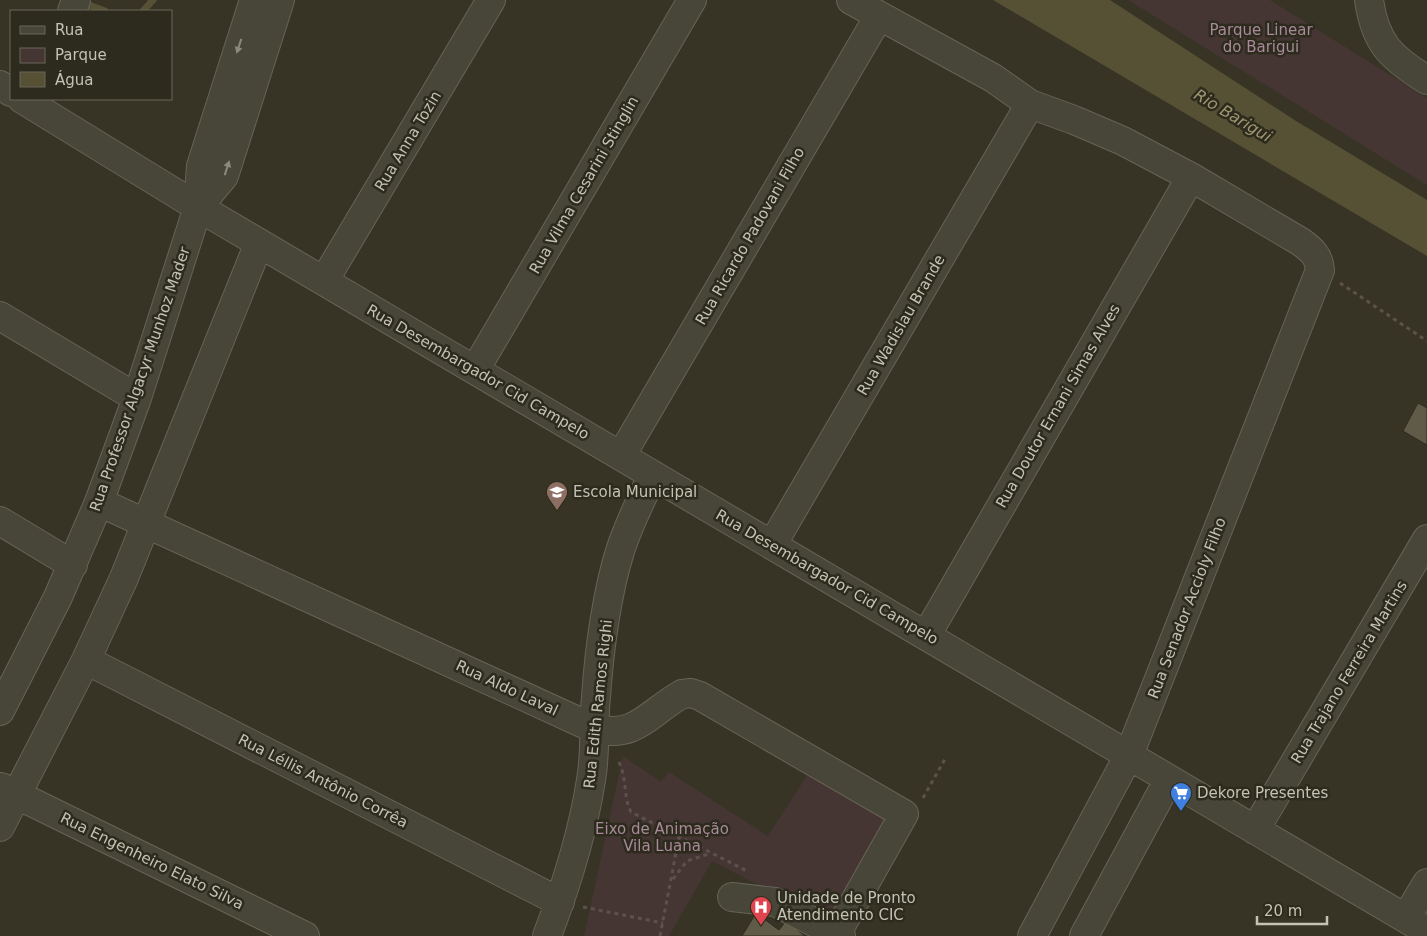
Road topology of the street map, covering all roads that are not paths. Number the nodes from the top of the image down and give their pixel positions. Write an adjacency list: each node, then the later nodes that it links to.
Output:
1 (254, 0): 12 (street, Rua Professor Algacyr Munhoz Mader, one-way to 12)
2 (280, 0): 12 (street, Rua Professor Algacyr Munhoz Mader, one-way to 2)
3 (491, 0): 14 (street, Rua Anna Tozin)
4 (692, 0): 16 (street, Rua Vilma Cesarini Stinglin)
5 (851, 0): 7 (street)
6 (1375, 3): 8 (street)
7 (879, 16): 10 (street); 18 (street, Rua Ricardo Padovani Filho)
8 (1427, 80)
9 (34, 102): 12 (street, Rua Desembargador Cid Campelo)
10 (1030, 104): 11 (street); 24 (street, Rua Wadislau Brande)
11 (1191, 177): 26 (street, Rua Doutor Ernani Simas Alves); 30 (street, Rua Senador Accioly Filho)
12 (198, 207): 13 (street, Rua Desembargador Cid Campelo); 17 (street, Rua Professor Algacyr Munhoz Mader)
13 (259, 243): 14 (street, Rua Desembargador Cid Campelo); 22 (street)
14 (324, 281): 16 (street, Rua Desembargador Cid Campelo)
15 (0, 316): 17 (street)
16 (475, 370): 18 (street, Rua Desembargador Cid Campelo)
17 (137, 398): 20 (street, Rua Professor Algacyr Munhoz Mader)
18 (621, 456): 19 (street, Rua Desembargador Cid Campelo)
19 (653, 475): 24 (street, Rua Desembargador Cid Campelo); 29 (street, Rua Edith Ramos Righi)
20 (99, 502): 22 (street, Rua Aldo Laval); 25 (street, Rua Professor Algacyr Munhoz Mader)
21 (0, 521): 25 (street)
22 (147, 524): 27 (street); 29 (street, Rua Aldo Laval)
23 (1427, 539): 34 (street, Rua Trajano Ferreira Martins)
24 (772, 545): 26 (street, Rua Desembargador Cid Campelo)
25 (73, 565): 28 (street, Rua Professor Algacyr Munhoz Mader)
26 (926, 636): 30 (street, Rua Desembargador Cid Campelo)
27 (86, 660): 32 (street); 37 (street, Rua Léllis Antônio Corrêa)
28 (0, 711)
29 (593, 728): 37 (street, Rua Edith Ramos Righi); 39 (street, Rua Aldo Laval)
30 (1129, 755): 31 (street, Rua Desembargador Cid Campelo); 43 (street, Rua Senador Accioly Filho)
31 (1169, 779): 34 (street, Rua Desembargador Cid Campelo); 40 (street)
32 (8, 791): 33 (street); 41 (street, Rua Engenheiro Elato Silva)
33 (0, 827)
34 (1255, 830): 38 (street, Rua Desembargador Cid Campelo)
35 (1427, 882): 38 (street)
36 (732, 897): 39 (street)
37 (560, 902): 42 (street, Rua Edith Ramos Righi)
38 (1416, 924)
39 (841, 930)
40 (1089, 934)
41 (305, 936)
42 (547, 936)
43 (1032, 936)

